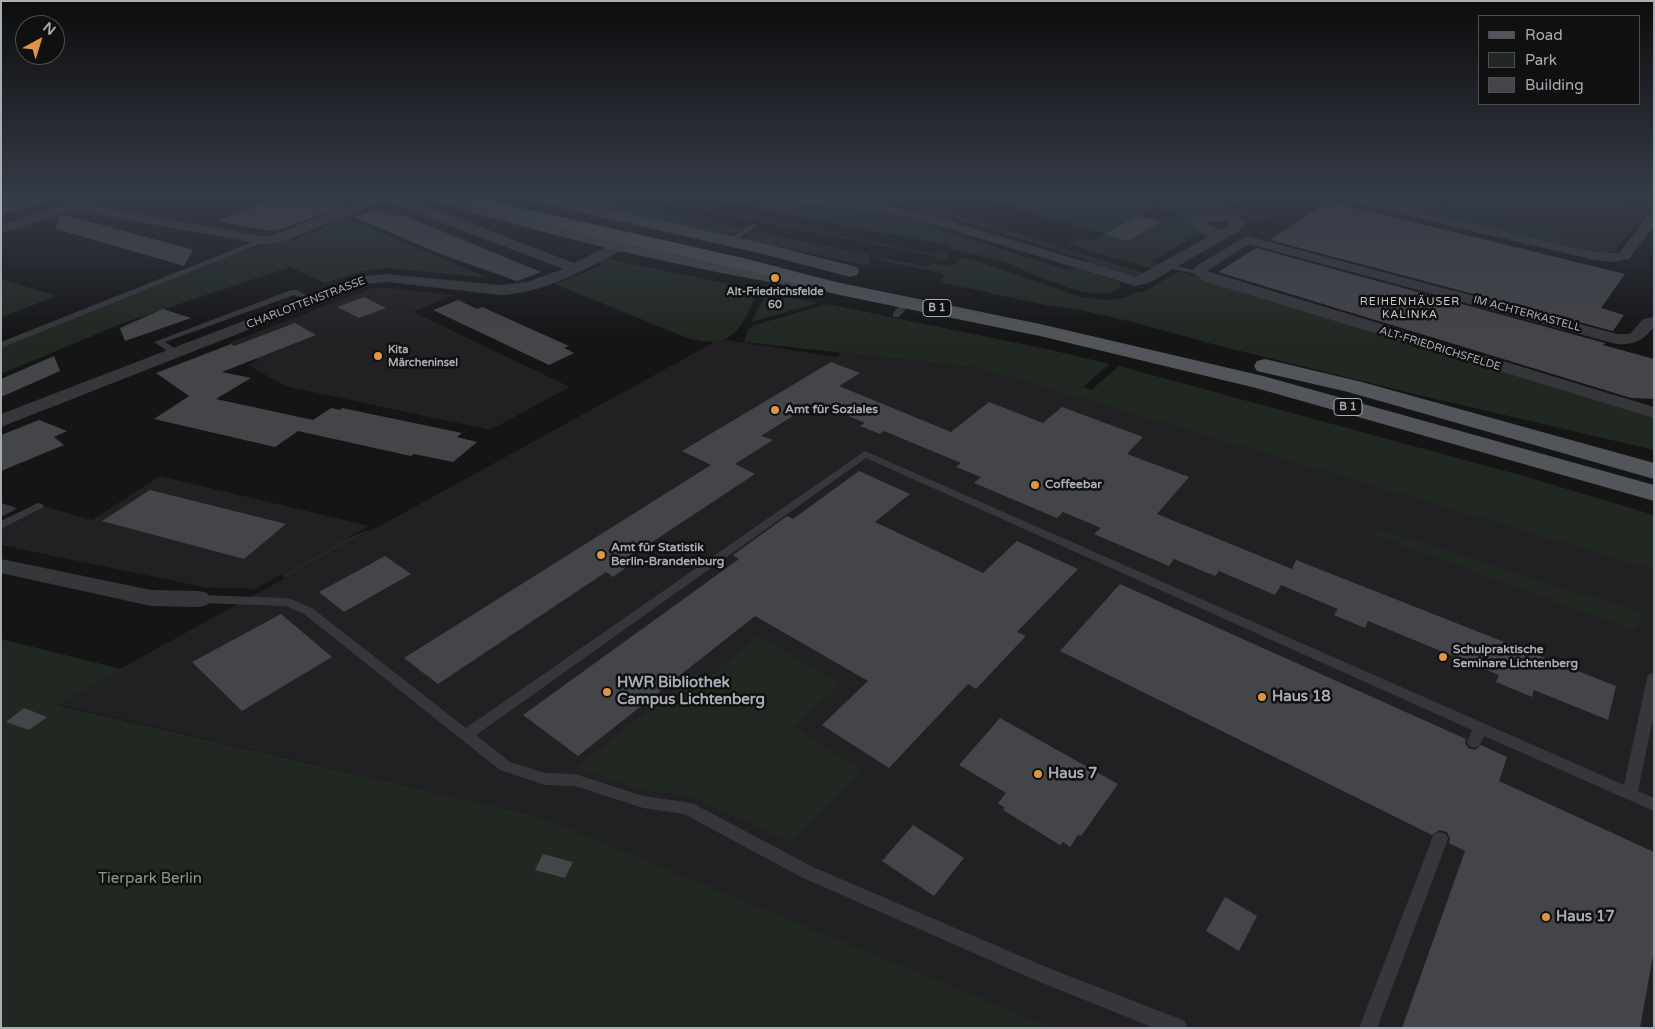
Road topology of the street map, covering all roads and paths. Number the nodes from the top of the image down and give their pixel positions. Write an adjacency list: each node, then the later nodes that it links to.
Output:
1 (255, 244): 22 (lane)
2 (511, 244): 15 (street)
3 (611, 244): 13 (main road)
4 (649, 244): 19 (main road, B 1)
5 (699, 244): 16 (main road)
6 (737, 244): 16 (main road)
7 (1011, 244): 14 (street)
8 (1205, 244): 14 (street)
9 (1240, 244): 17 (street, IM ACHTERKASTELL)
10 (1266, 244): 21 (street, IM ACHTERKASTELL)
11 (1543, 244): 12 (street)
12 (1633, 244)
13 (619, 246): 15 (street, CHARLOTTENSTRASSE); 19 (main road)
14 (1169, 266): 17 (lane, ALT-FRIEDRICHSFELDE)
15 (573, 268): 25 (street, CHARLOTTENSTRASSE)
16 (850, 271): 18 (main road)
17 (1199, 273): 24 (street, ALT-FRIEDRICHSFELDE)
18 (870, 275)
19 (835, 288): 28 (main road, B 1)
20 (951, 293): 23 (main road, B 1)
21 (1654, 322)
22 (1, 345)
23 (1354, 387): 26 (main road); 27 (main road, B 1)
24 (1654, 413)
25 (1, 421)
26 (1654, 454)
27 (1654, 471)
28 (1654, 493)
29 (1, 506): 31 (lane)
30 (38, 506): 32 (lane)
31 (1, 514)
32 (1, 526)
33 (1, 566): 34 (street)
34 (199, 599): 37 (lane)
35 (1654, 678): 39 (lane)
36 (1480, 728): 37 (lane); 38 (lane); 39 (lane)
37 (465, 736): 42 (lane)
38 (1474, 742)
39 (1630, 794): 40 (lane)
40 (1654, 805)
41 (1440, 839): 43 (lane)
42 (1178, 1028)
43 (1368, 1028)

